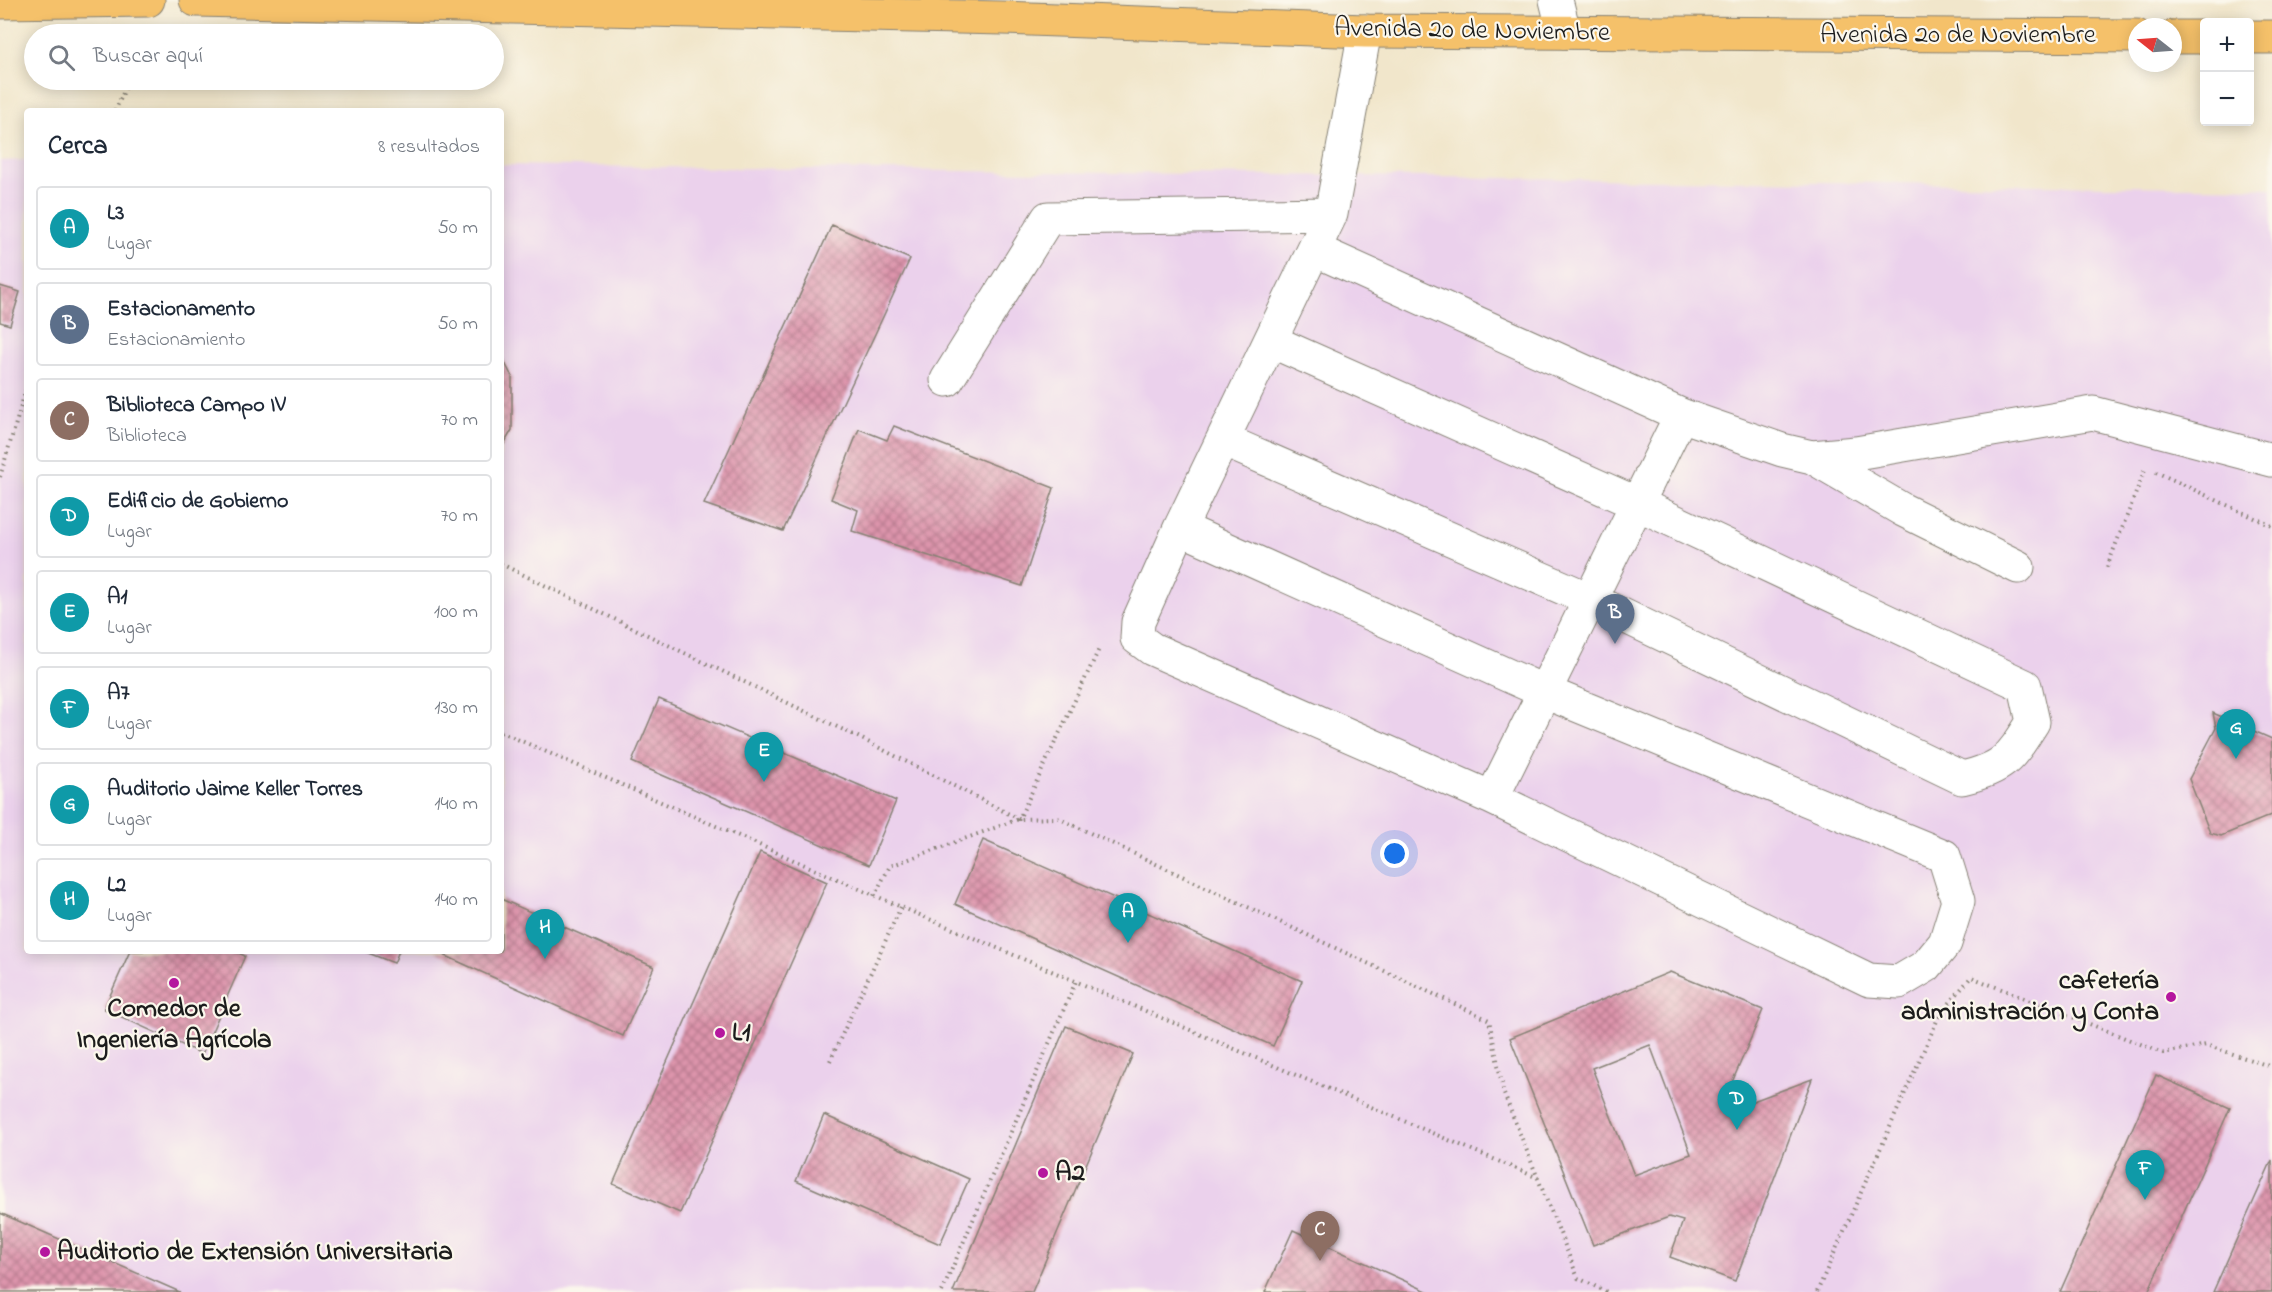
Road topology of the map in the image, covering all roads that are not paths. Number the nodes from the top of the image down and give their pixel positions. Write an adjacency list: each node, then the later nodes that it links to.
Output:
1 (148, 0): 5 (main road)
2 (196, 0): 3 (main road, Avenida 20 de Noviembre)
3 (238, 0): 6 (main road, Avenida 20 de Noviembre)
4 (1556, 0): 9 (lane)
5 (0, 2)
6 (645, 5): 7 (main road, Avenida 20 de Noviembre)
7 (1005, 9): 8 (main road, Avenida 20 de Noviembre)
8 (1365, 31): 9 (main road, Avenida 20 de Noviembre); 15 (lane)
9 (1564, 32): 10 (main road, Avenida 20 de Noviembre)
10 (2128, 36)
11 (2182, 37): 12 (main road)
12 (2200, 37)
13 (2254, 37): 14 (main road)
14 (2272, 37)
15 (1331, 214): 16 (lane); 18 (lane)
16 (1315, 250): 17 (lane); 19 (lane)
17 (1271, 341): 20 (lane); 23 (lane)
18 (947, 380)
19 (1681, 415): 21 (lane); 23 (lane)
20 (1223, 440): 24 (lane); 26 (lane)
21 (1812, 457): 22 (lane); 25 (lane)
22 (2272, 460)
23 (1638, 504): 26 (lane); 26 (lane)
24 (1180, 528): 27 (lane); 28 (lane)
25 (2018, 567)
26 (1591, 600): 27 (lane)
27 (1545, 692): 28 (lane); 28 (lane)
28 (1492, 798)

